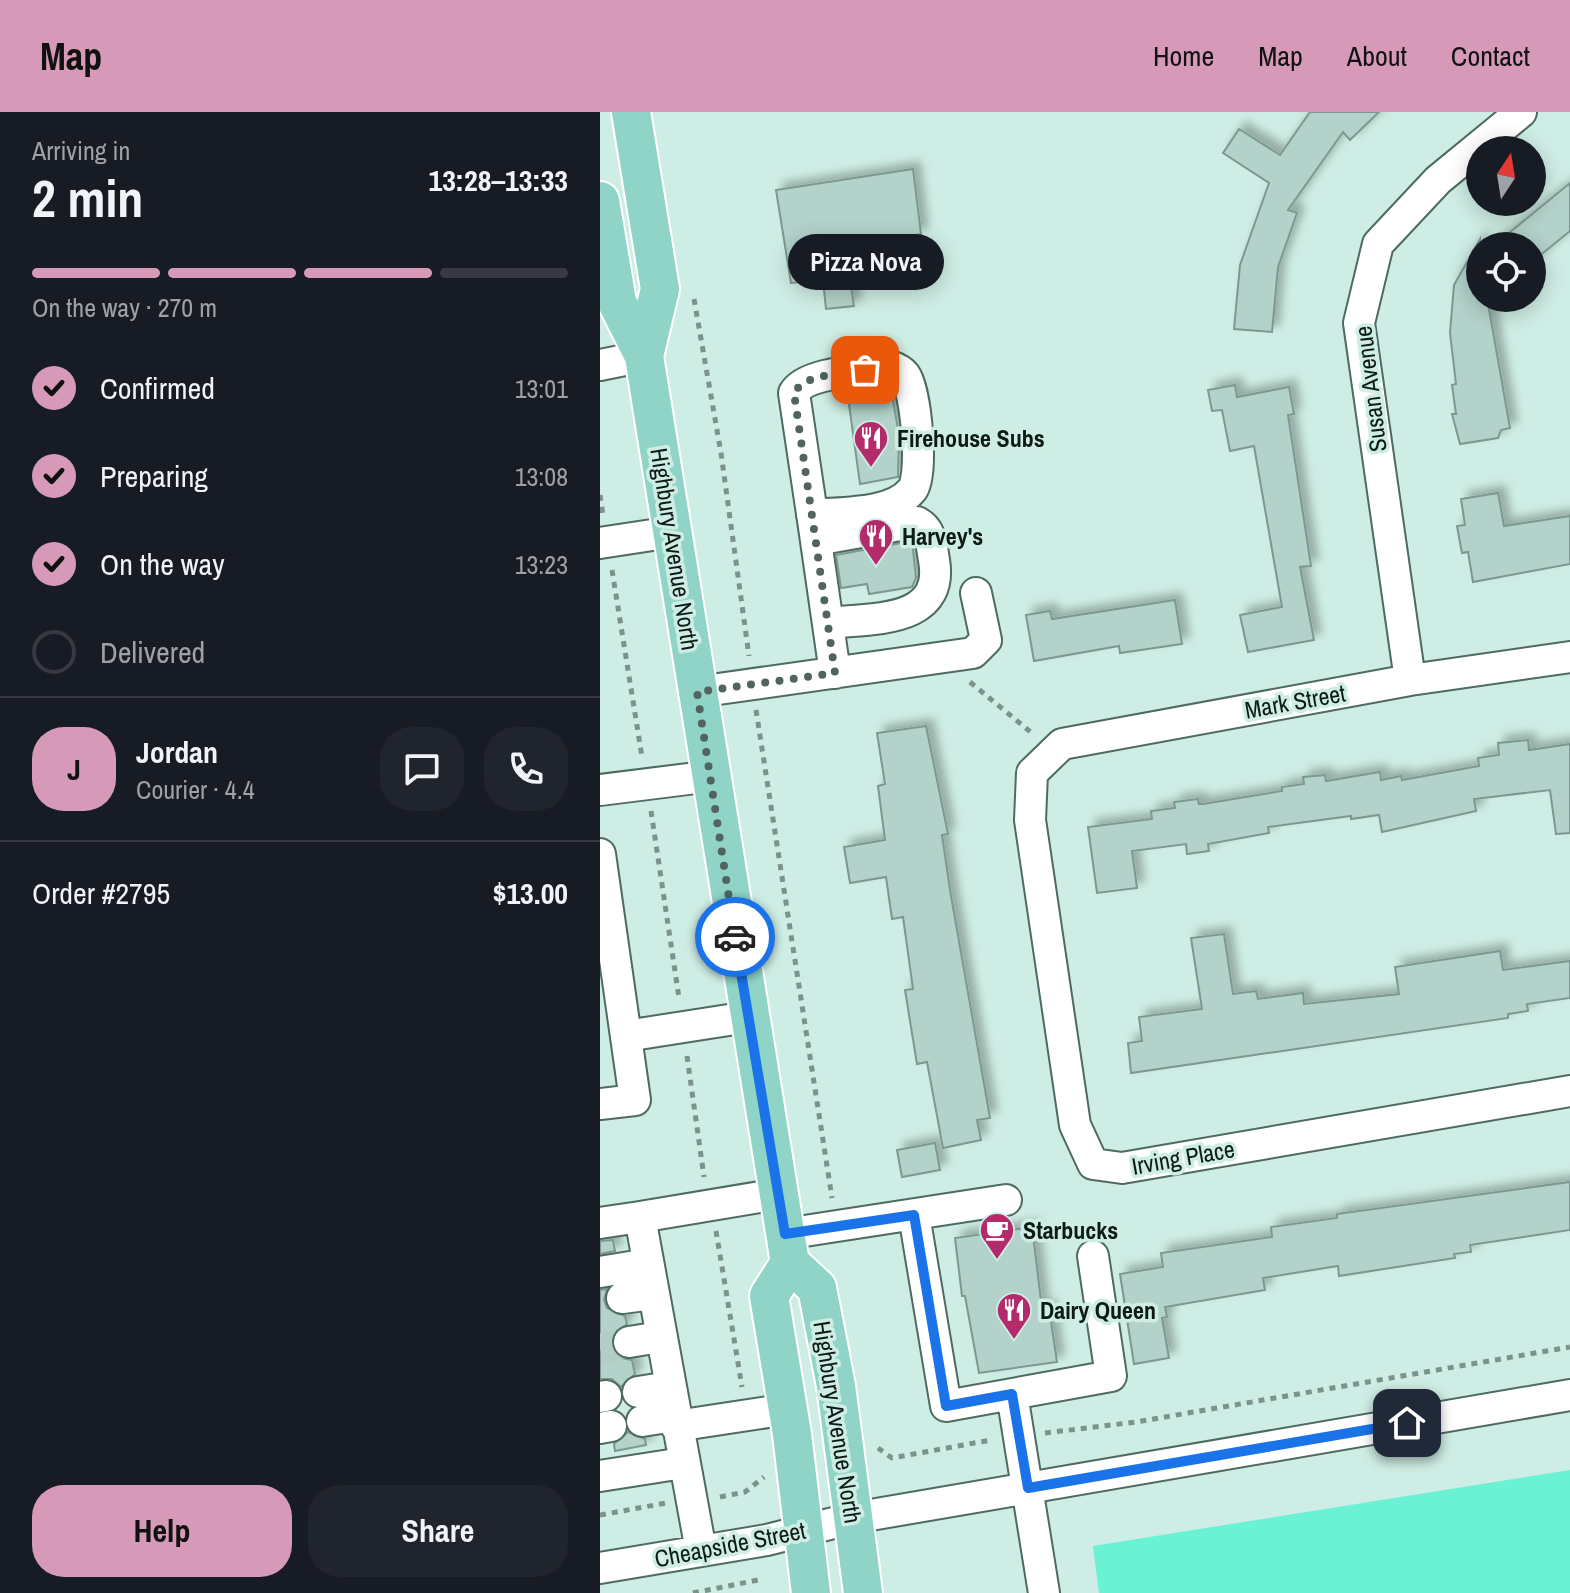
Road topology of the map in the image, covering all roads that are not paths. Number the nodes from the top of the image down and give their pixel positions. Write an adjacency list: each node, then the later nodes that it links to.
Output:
1 (631, 112): 4 (main road, Highbury Avenue North)
2 (1521, 112): 13 (street, Susan Avenue)
3 (600, 201): 4 (main road, Highbury Avenue North)
4 (644, 356): 5 (street); 7 (main road, Highbury Avenue North)
5 (600, 365)
6 (814, 528): 6 (street); 10 (street); 10 (street)
7 (672, 532): 8 (street); 14 (main road, Highbury Avenue North)
8 (606, 556)
9 (976, 593): 12 (street)
10 (828, 623): 12 (street)
11 (1570, 657): 13 (street, Mark Street)
12 (835, 673): 14 (street)
13 (1410, 680): 15 (street, Mark Street)
14 (697, 692): 16 (main road, Highbury Avenue North)
15 (1032, 773): 22 (street, Irving Place)
16 (712, 776): 17 (street); 20 (main road, Highbury Avenue North)
17 (600, 790)
18 (600, 854): 19 (street)
19 (607, 961): 21 (street)
20 (748, 1017): 21 (street); 24 (main road, Highbury Avenue North)
21 (626, 1036): 23 (street)
22 (1570, 1091)
23 (600, 1104)
24 (778, 1194): 27 (street); 29 (main road, Highbury Avenue North)
25 (1006, 1200): 26 (street)
26 (914, 1215): 29 (street); 36 (street)
27 (640, 1217): 28 (street); 32 (street)
28 (600, 1223)
29 (787, 1248): 39 (main road, Highbury Avenue North); 44 (main road, Highbury Avenue North)
30 (1093, 1256): 36 (street)
31 (600, 1272): 32 (street)
32 (650, 1279): 33 (street); 34 (street)
33 (622, 1298)
34 (660, 1337): 35 (street); 40 (street)
35 (629, 1342)
36 (1012, 1394): 43 (street)
37 (1570, 1395): 43 (street, Cheapside Street)
38 (640, 1406): 40 (street)
39 (788, 1409): 40 (street); 45 (main road, Highbury Avenue North)
40 (673, 1410): 41 (street)
41 (683, 1463): 42 (street); 46 (street)
42 (600, 1476)
43 (1028, 1488): 44 (street, Cheapside Street); 50 (street)
44 (853, 1518): 45 (street, Cheapside Street); 49 (main road, Highbury Avenue North)
45 (803, 1530): 46 (street, Cheapside Street); 48 (main road, Highbury Avenue North)
46 (701, 1551): 47 (street, Cheapside Street)
47 (605, 1576)
48 (811, 1593)
49 (863, 1593)
50 (1044, 1593)

